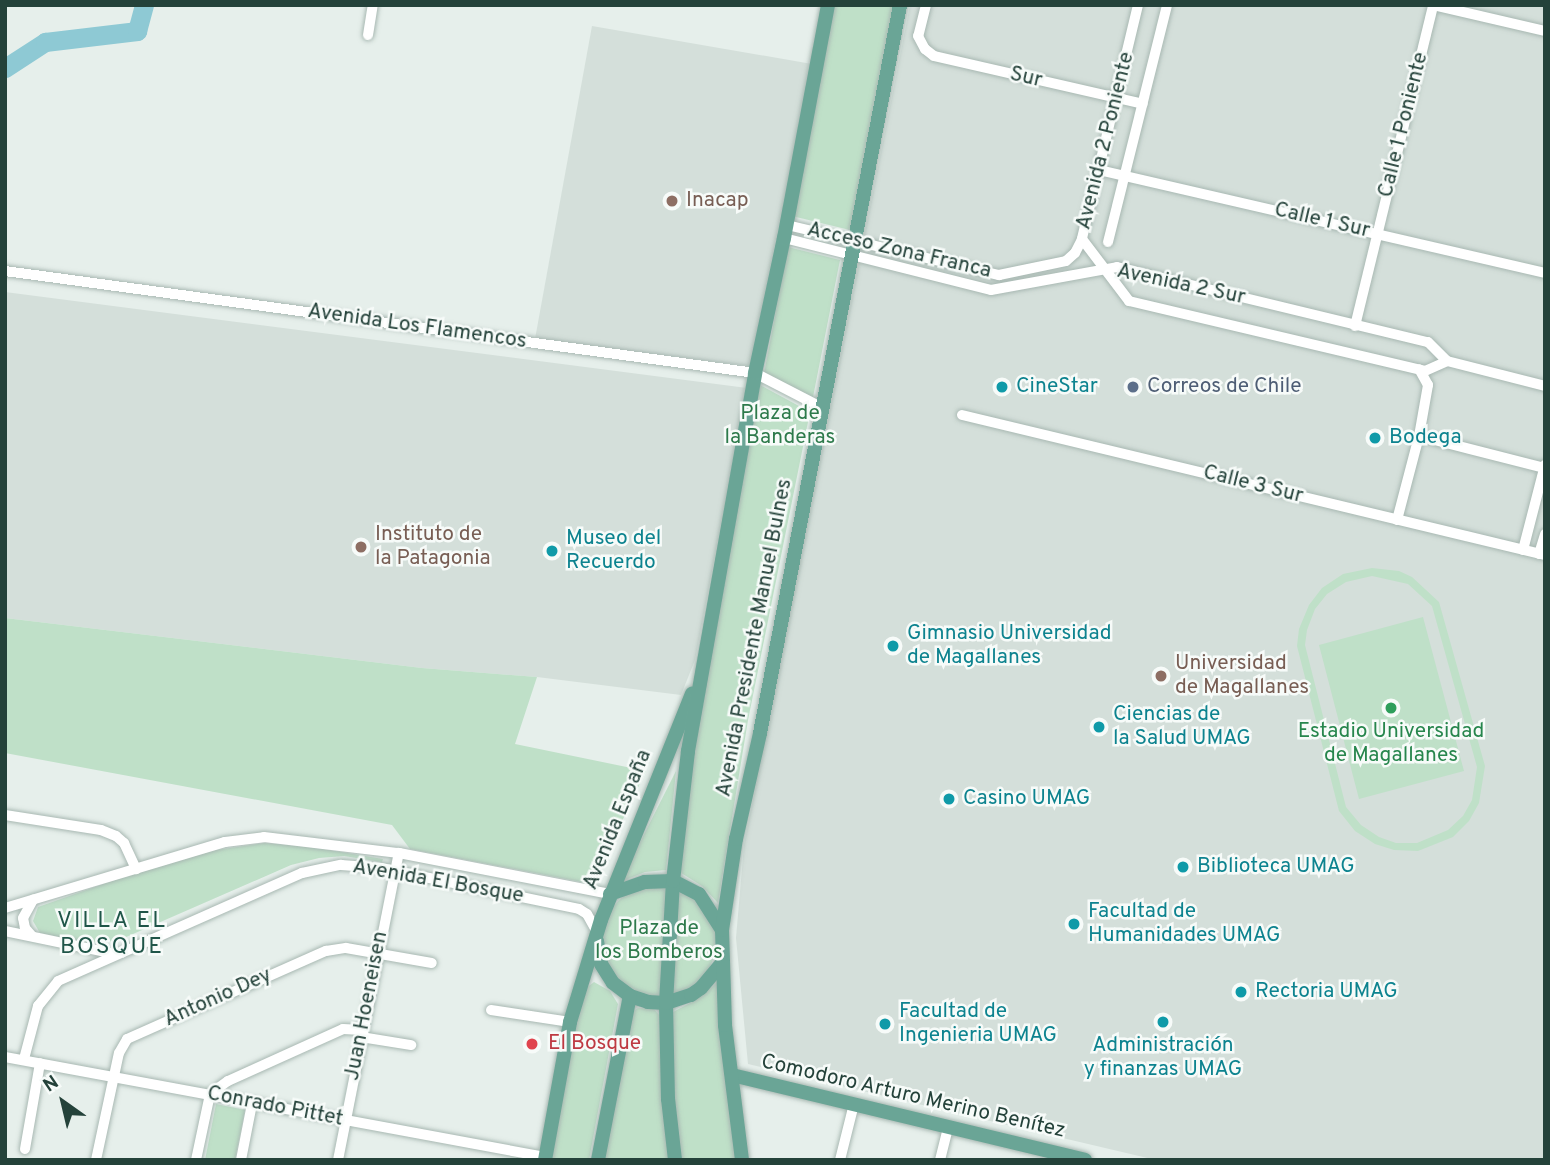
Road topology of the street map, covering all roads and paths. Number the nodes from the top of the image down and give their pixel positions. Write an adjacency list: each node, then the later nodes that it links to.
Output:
1 (373, 5): 9 (street)
2 (828, 5): 14 (main road, Avenida Presidente Manuel Bulnes)
3 (900, 5): 16 (main road, Avenida Presidente Manuel Bulnes)
4 (926, 5): 10 (street, Sur)
5 (1138, 5): 10 (street, Avenida 2 Poniente)
6 (1167, 5): 11 (street, Avenida 2 Poniente)
7 (1433, 5): 8 (street); 15 (street, Calle 1 Poniente)
8 (1545, 31)
9 (368, 36)
10 (1117, 99): 11 (street, Sur); 12 (street, Avenida 2 Poniente)
11 (1143, 104): 13 (street, Avenida 2 Poniente)
12 (1099, 170): 13 (street, Calle 1 Sur); 17 (street, Avenida 2 Poniente)
13 (1126, 176): 15 (street, Calle 1 Sur); 18 (street, Avenida 2 Poniente)
14 (786, 232): 16 (street, Acceso Zona Franca); 19 (street, Acceso Zona Franca); 26 (main road, Avenida Presidente Manuel Bulnes)
15 (1377, 234): 22 (street, Calle 1 Sur); 23 (street, Calle 1 Poniente)
16 (855, 240): 17 (street, Acceso Zona Franca); 19 (main road, Avenida Presidente Manuel Bulnes)
17 (1082, 240): 20 (street, Avenida 2 Poniente)
18 (1108, 242)
19 (851, 256): 20 (street, Acceso Zona Franca); 28 (main road, Avenida Presidente Manuel Bulnes)
20 (1104, 269): 23 (street, Avenida 2 Sur); 25 (street, Avenida 2 Sur)
21 (5, 271): 26 (street, Avenida Los Flamencos)
22 (1545, 273)
23 (1355, 326): 24 (street, Avenida 2 Sur)
24 (1447, 360): 25 (street); 27 (street, Avenida 2 Sur)
25 (1419, 369): 30 (street)
26 (755, 373): 28 (street, Avenida Los Flamencos); 36 (main road, Avenida Presidente Manuel Bulnes)
27 (1545, 386)
28 (821, 407): 45 (main road, Avenida Presidente Manuel Bulnes)
29 (962, 415): 32 (street, Calle 3 Sur)
30 (1419, 436): 31 (street); 32 (street)
31 (1544, 467): 34 (street)
32 (1397, 520): 34 (street, Calle 3 Sur)
33 (1545, 534): 35 (street)
34 (1522, 550): 35 (street, Calle 3 Sur)
35 (1542, 555)
36 (703, 663): 41 (main road, Avenida Presidente Manuel Bulnes); 42 (main road, Avenida España)
37 (5, 815): 39 (street)
38 (399, 853): 39 (street, Avenida El Bosque); 40 (street, Juan Hoeneisen); 42 (street, Avenida El Bosque)
39 (136, 869): 43 (street, Avenida El Bosque)
40 (395, 872): 47 (street, Avenida El Bosque); 49 (street, Juan Hoeneisen); 50 (street, Avenida El Bosque)
41 (673, 881): 42 (main road); 45 (main road); 54 (main road, Avenida Presidente Manuel Bulnes)
42 (610, 894): 47 (main road, Avenida España)
43 (33, 900): 44 (street, Avenida El Bosque); 48 (street)
44 (5, 908)
45 (722, 930): 51 (main road, Avenida Presidente Manuel Bulnes)
46 (5, 931): 48 (street)
47 (597, 932): 53 (main road); 56 (main road, Avenida España)
48 (32, 936): 50 (street)
49 (377, 953): 52 (street, Antonio Dey); 57 (street, Juan Hoeneisen); 63 (street, Antonio Dey)
50 (114, 954): 60 (street, Avenida El Bosque)
51 (723, 962): 54 (main road); 62 (main road, Avenida Presidente Manuel Bulnes)
52 (432, 963)
53 (630, 996): 54 (main road); 76 (main road)
54 (666, 1003): 77 (main road, Avenida Presidente Manuel Bulnes)
55 (492, 1010): 56 (street)
56 (570, 1022): 71 (main road, Avenida España)
57 (362, 1034): 58 (street); 64 (street); 67 (street, Juan Hoeneisen)
58 (411, 1045)
59 (5, 1057): 60 (street, Conrado Pittet)
60 (24, 1059): 61 (street, Conrado Pittet)
61 (40, 1063): 63 (street, Conrado Pittet); 69 (street)
62 (732, 1075): 66 (main road, Comodoro Arturo Merino Benítez); 78 (main road, Avenida Presidente Manuel Bulnes)
63 (113, 1076): 64 (street, Conrado Pittet); 72 (street, Antonio Dey)
64 (210, 1094): 65 (street, Conrado Pittet); 73 (street)
65 (252, 1104): 67 (street, Conrado Pittet); 74 (street)
66 (854, 1104): 68 (main road, Comodoro Arturo Merino Benítez); 79 (street)
67 (345, 1121): 71 (street, Conrado Pittet); 75 (street, Juan Hoeneisen)
68 (948, 1127): 70 (main road, Comodoro Arturo Merino Benítez); 80 (street)
69 (25, 1149)
70 (1035, 1154): 81 (main road, Comodoro Arturo Merino Benítez)
71 (545, 1158)
72 (96, 1160)
73 (196, 1160)
74 (240, 1160)
75 (338, 1160)
76 (598, 1160)
77 (675, 1160)
78 (742, 1160)
79 (840, 1160)
80 (940, 1160)
81 (1085, 1160)

